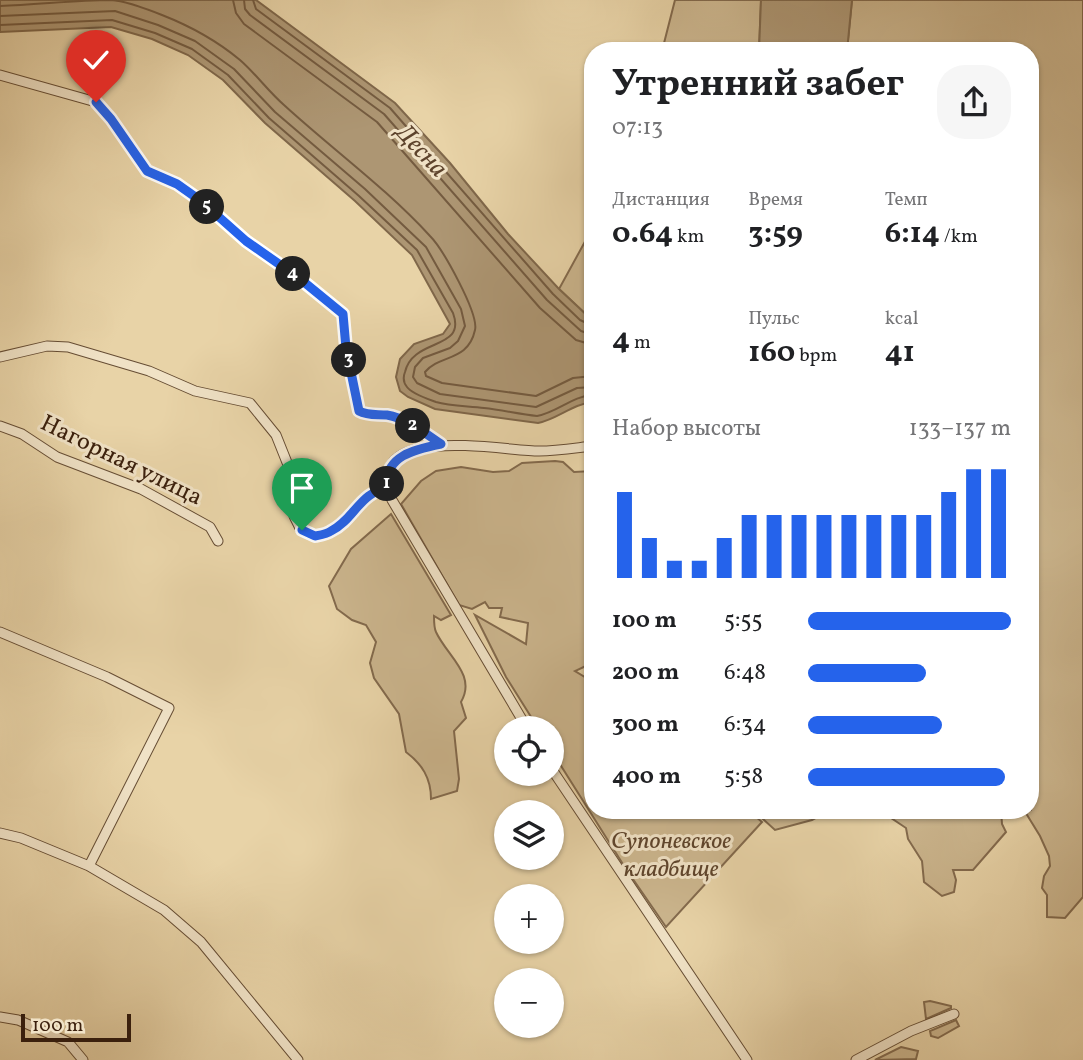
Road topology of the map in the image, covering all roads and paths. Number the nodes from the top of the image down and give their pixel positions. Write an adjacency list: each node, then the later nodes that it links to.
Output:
1 (0, 75): 4 (street)
2 (0, 357): 6 (street)
3 (0, 426): 7 (street, Нагорная улица)
4 (441, 444): 5 (street); 6 (street)
5 (584, 447)
6 (388, 489): 9 (street)
7 (218, 541)
8 (0, 632): 14 (street)
9 (520, 716)
10 (563, 786): 11 (street)
11 (584, 817)
12 (585, 819): 19 (street)
13 (0, 833): 14 (street)
14 (89, 866): 18 (street)
15 (954, 1014): 20 (street)
16 (0, 1017): 17 (street)
17 (83, 1060)
18 (298, 1060)
19 (747, 1060)
20 (856, 1060)

